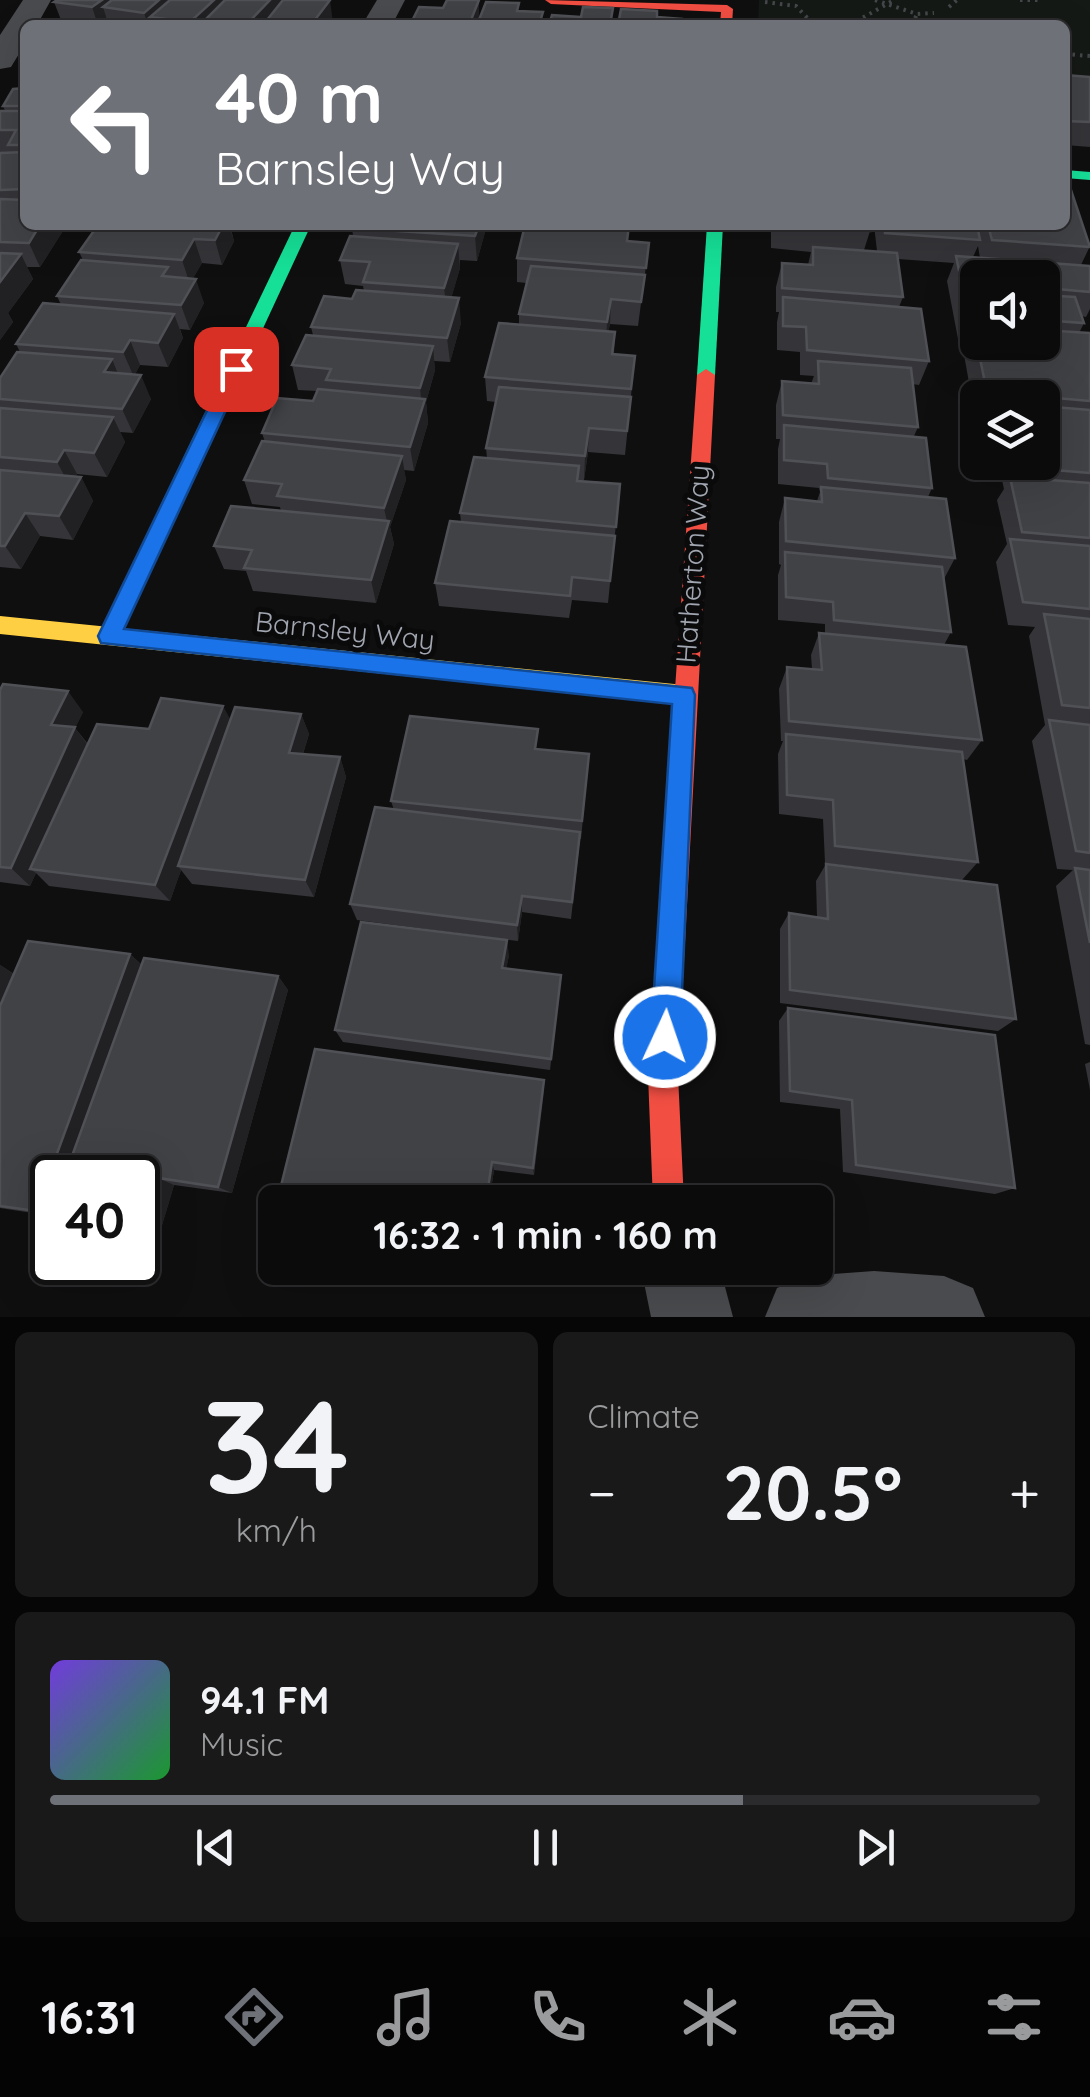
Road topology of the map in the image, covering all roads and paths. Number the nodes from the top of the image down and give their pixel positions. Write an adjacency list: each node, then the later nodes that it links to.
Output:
1 (551, 0): 9 (street)
2 (875, 0): 7 (path)
3 (894, 0): 7 (path)
4 (957, 0): 8 (path)
5 (1020, 0): 6 (path)
6 (1039, 0)
7 (886, 4): 11 (path); 13 (path)
8 (949, 7)
9 (733, 9): 12 (path)
10 (934, 13): 11 (path)
11 (917, 14): 14 (path)
12 (809, 20)
13 (859, 20)
14 (914, 20)
15 (20, 28): 16 (street)
16 (0, 60)
17 (300, 230): 20 (street)
18 (715, 230): 21 (street, Hatherton Way)
19 (0, 626): 20 (street, Barnsley Way)
20 (109, 636): 21 (street, Barnsley Way)
21 (684, 695): 22 (street, Hatherton Way)
22 (667, 1185)
23 (685, 1285): 24 (street)
24 (692, 1317)
25 (806, 1317): 26 (street)
26 (944, 1317)

